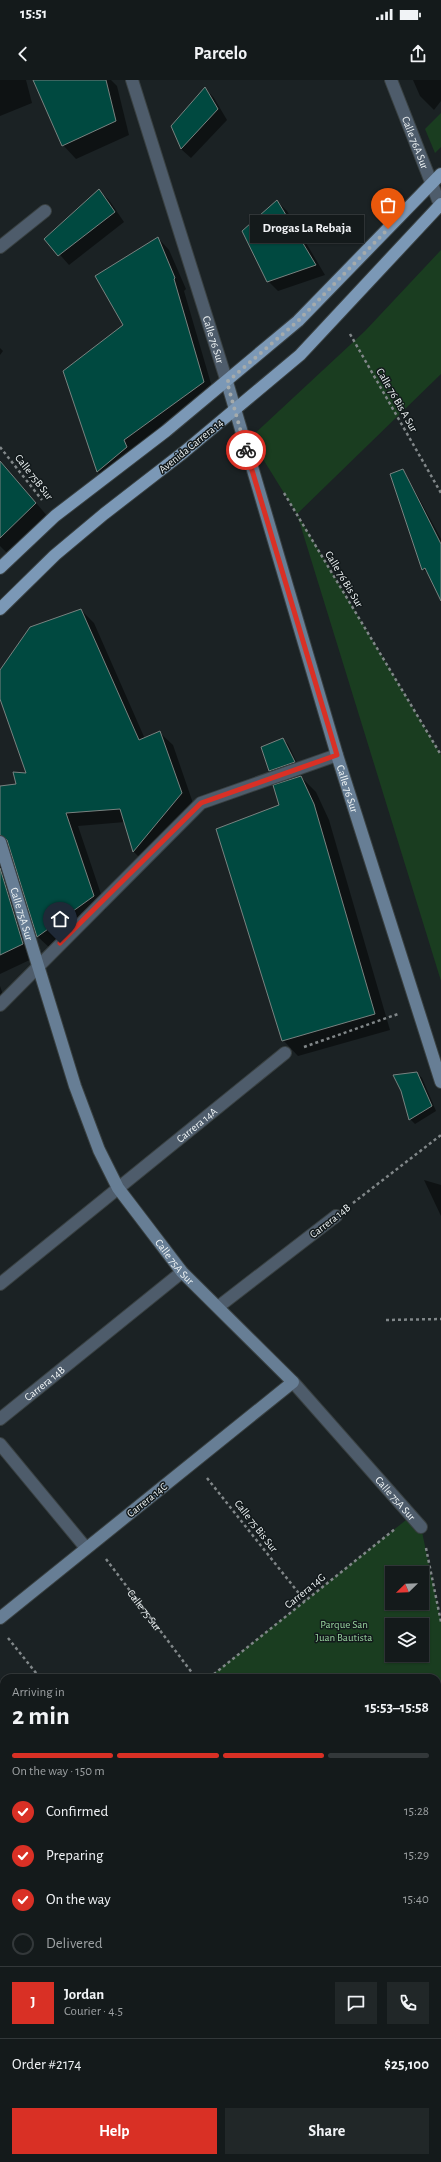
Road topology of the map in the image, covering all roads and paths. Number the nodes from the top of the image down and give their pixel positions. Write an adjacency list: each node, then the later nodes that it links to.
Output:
1 (132, 80): 9 (street, Calle 76 Sur)
2 (391, 80): 4 (street, Calle 76A Sur)
3 (441, 174): 4 (main road)
4 (431, 184): 5 (street, Calle 76A Sur); 9 (main road)
5 (440, 205): 8 (main road, Avenida Carrera 14)
6 (45, 211): 7 (street)
7 (0, 247)
8 (339, 315): 10 (main road, Avenida Carrera 14); 13 (path, Calle 76 Bis A Sur)
9 (227, 382): 10 (street, Calle 76 Sur); 14 (main road)
10 (234, 411): 16 (main road, Avenida Carrera 14); 17 (street, Calle 76 Sur)
11 (0, 447): 14 (path, Calle 75B Sur)
12 (281, 489): 18 (path, Calle 76 Bis Sur)
13 (441, 493)
14 (55, 516): 15 (main road)
15 (0, 568)
16 (0, 609)
17 (337, 755): 20 (street); 22 (street, Calle 76 Sur)
18 (441, 755)
19 (0, 842): 20 (street, Calle 75A Sur)
20 (38, 965): 21 (street); 26 (street, Calle 75A Sur)
21 (0, 1005)
22 (417, 1008): 23 (path); 24 (street, Calle 76 Sur)
23 (285, 1053): 26 (street, Carrera 14A)
24 (441, 1082)
25 (441, 1134): 27 (path, Carrera 14B)
26 (118, 1188): 28 (street, Calle 75A Sur); 29 (street, Carrera 14A)
27 (336, 1216): 30 (street, Carrera 14B)
28 (182, 1272): 30 (street, Calle 75A Sur); 34 (street, Carrera 14B)
29 (0, 1284)
30 (218, 1307): 33 (street, Calle 75A Sur)
31 (441, 1319): 32 (path)
32 (386, 1320)
33 (293, 1382): 36 (street, Carrera 14C); 37 (street, Calle 75A Sur)
34 (0, 1419)
35 (0, 1444): 39 (street)
36 (194, 1462): 39 (street, Carrera 14C); 40 (path, Calle 75 Bis Sur)
37 (411, 1516): 38 (street, Calle 75A Sur); 40 (path, Carrera 14G)
38 (421, 1527): 42 (path, Calle 75A Sur)
39 (90, 1545): 41 (street, Carrera 14C); 45 (path, Calle 75 Sur)
40 (305, 1601): 46 (path, Carrera 14G)
41 (0, 1618)
42 (441, 1622)
43 (4, 1633): 44 (path)
44 (37, 1674)
45 (193, 1674)
46 (214, 1674)

